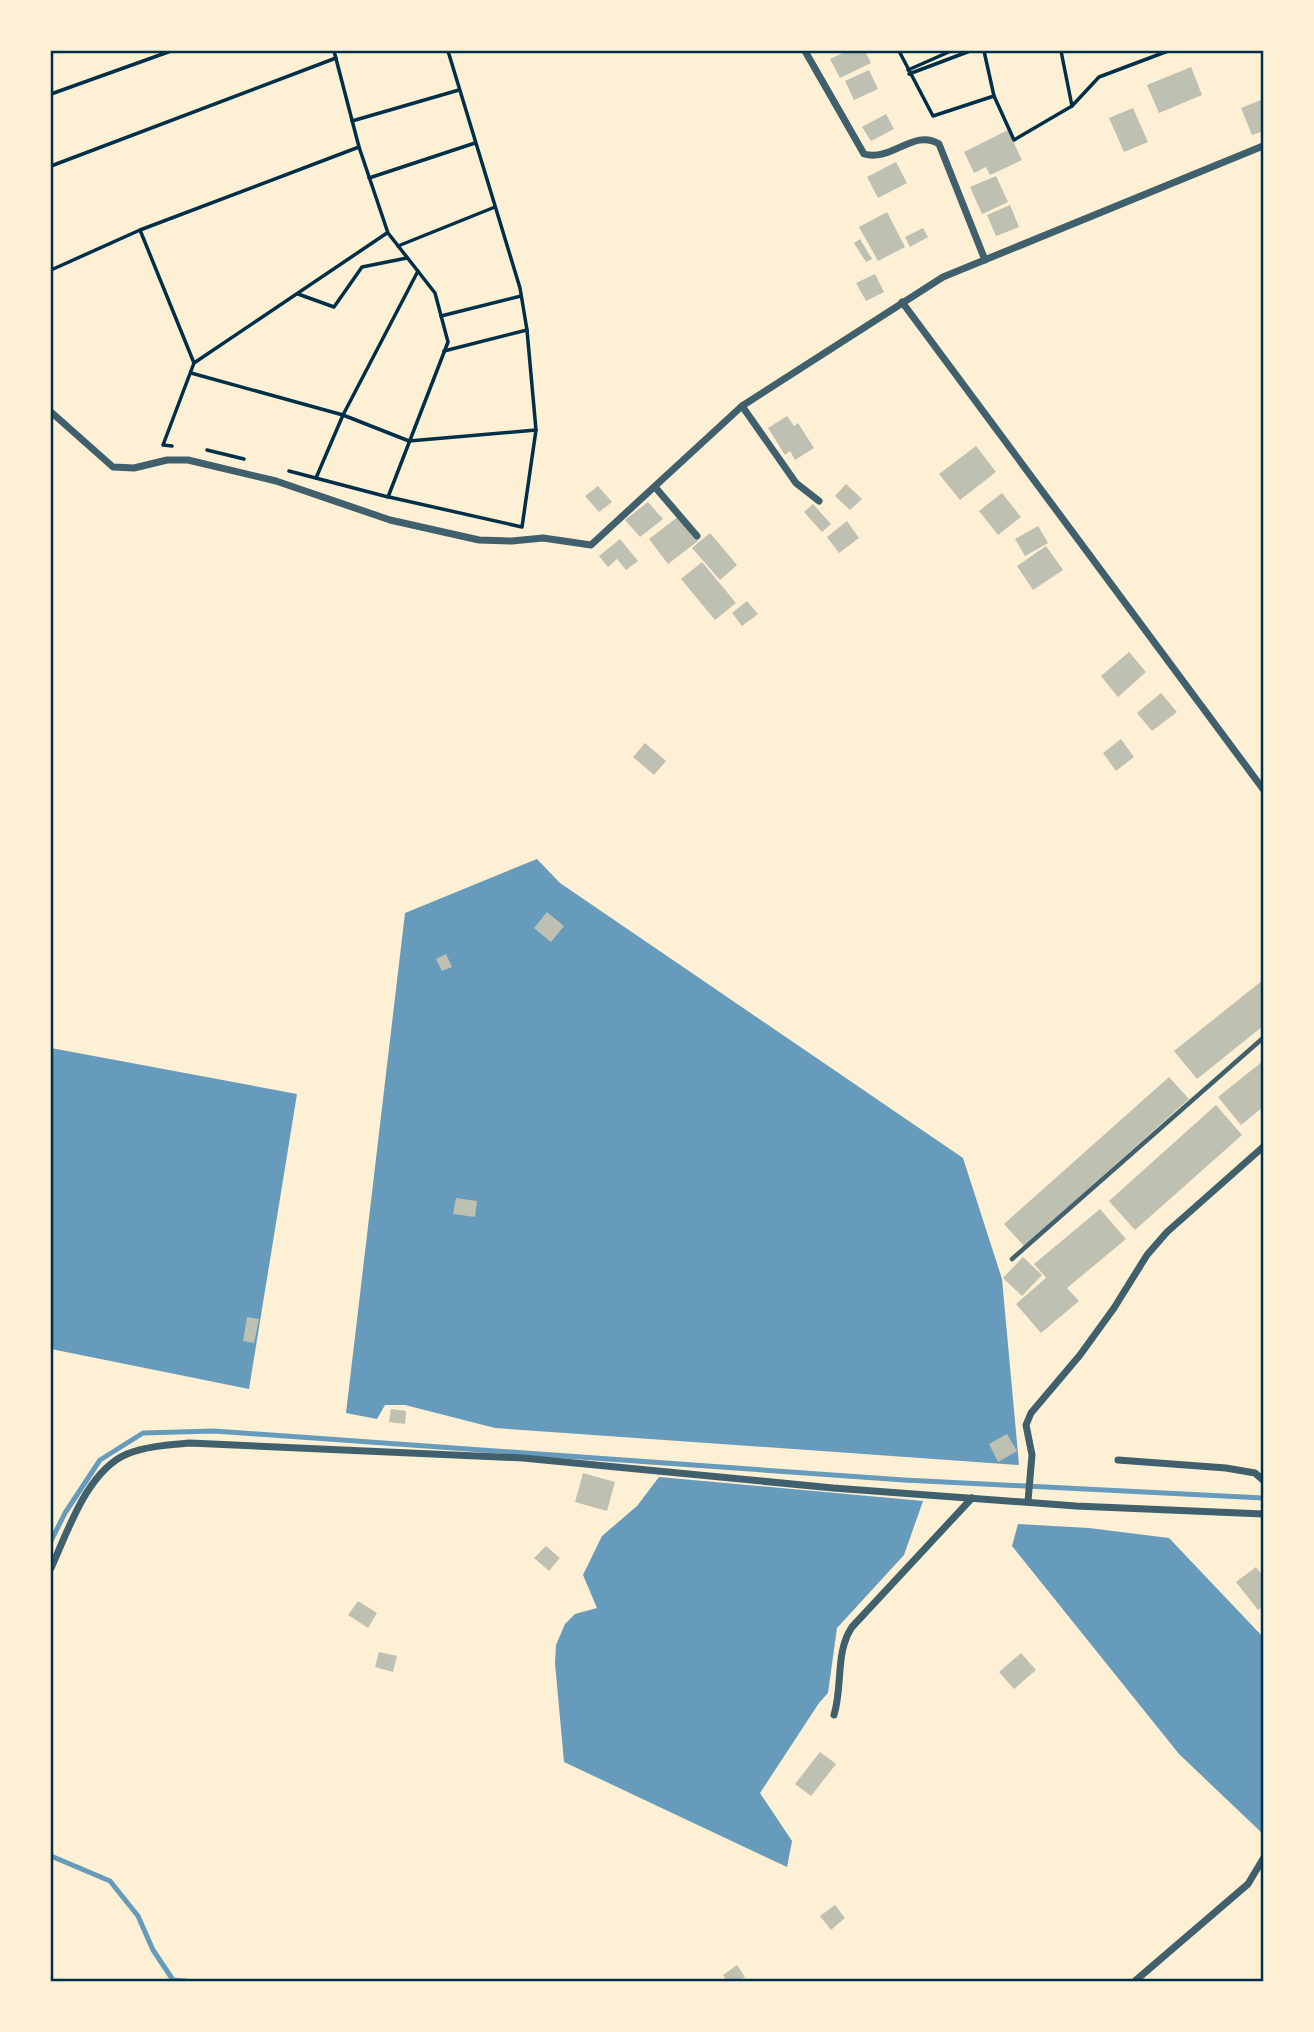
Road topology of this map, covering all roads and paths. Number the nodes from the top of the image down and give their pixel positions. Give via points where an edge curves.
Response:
1 (171, 51) edge
2 (334, 51) edge
3 (448, 51) edge
4 (805, 51) edge
5 (899, 51) edge
6 (951, 51) edge
7 (970, 51) edge
8 (984, 51) edge
9 (1060, 51) edge
10 (1168, 51) edge
11 (337, 58) junction
12 (908, 72) junction
13 (459, 90) junction
14 (51, 94) edge
15 (994, 96) junction
16 (1072, 106) junction
17 (352, 121) junction
18 (475, 143) junction
19 (1263, 146) edge
20 (359, 147) junction
21 (51, 166) edge
22 (369, 178) junction
23 (495, 207) junction
24 (140, 230) junction
25 (388, 233) junction
26 (398, 246) junction
27 (408, 258) junction
28 (985, 260) junction
29 (51, 270) edge
30 (418, 271) junction
31 (298, 294) junction
32 (522, 296) junction
33 (902, 302) junction
34 (441, 316) junction
35 (527, 330) junction
36 (444, 351) junction
37 (194, 363) junction
38 (191, 373) junction
39 (742, 406) junction
40 (51, 412) edge
41 (343, 415) junction
42 (536, 430) junction
43 (409, 441) junction
44 (176, 447) dead end
45 (202, 450) dead end
46 (253, 461) dead end
47 (278, 468) dead end
48 (316, 478) junction
49 (655, 487) junction
50 (388, 497) junction
51 (819, 501) dead end
52 (696, 536) dead end
53 (1263, 789) edge
54 (1263, 1038) edge
55 (1263, 1147) edge
56 (1012, 1259) dead end
57 (1118, 1460) dead end
58 (1263, 1480) edge
59 (1028, 1497) junction
60 (972, 1498) junction
61 (1263, 1514) edge
62 (51, 1568) edge
63 (834, 1715) dead end
64 (1263, 1859) edge
65 (1135, 1981) edge

1 - 14 path
2 - 11 path
3 - 13 path
4 - 28 street via 864,154 880,157 922,139 939,144
5 - 12 path
6 - 12 path
7 - 12 path
8 - 15 path
9 - 16 path
10 - 16 path via 1099,77
11 - 17 path
11 - 21 path
12 - 15 path via 933,116
13 - 17 path
13 - 18 path
15 - 16 path via 1014,140
17 - 20 path
18 - 22 path
18 - 23 path
19 - 28 street
20 - 22 path
20 - 24 path
22 - 25 path
23 - 26 path
23 - 32 path
24 - 29 path
24 - 37 path
25 - 26 path
25 - 31 path
26 - 27 path
27 - 30 path
27 - 31 path via 362,267 334,307
28 - 33 street via 943,277
30 - 34 path via 435,293
30 - 41 path
31 - 37 path
32 - 34 path
32 - 35 path
33 - 39 street
33 - 53 street
34 - 36 path via 448,342
35 - 36 path
35 - 42 path
36 - 43 path
37 - 38 path
38 - 41 path
38 - 44 path via 163,445
39 - 49 street
39 - 51 street via 796,483
40 - 49 street via 113,467 188,460 276,481 390,520 479,540 543,538 591,545
41 - 43 path
41 - 48 path
42 - 43 path
42 - 50 path via 522,527
43 - 50 path
45 - 46 path
47 - 48 path
48 - 50 path
49 - 52 street
54 - 56 lane
55 - 59 street via 1167,1232 1100,1327 1031,1413 1026,1425 1031,1445
57 - 58 street via 1226,1468 1255,1473
59 - 60 street
59 - 61 street via 1076,1506
60 - 62 street via 523,1458 160,1445 126,1455 101,1471
60 - 63 street via 845,1638
64 - 65 street via 1248,1884

